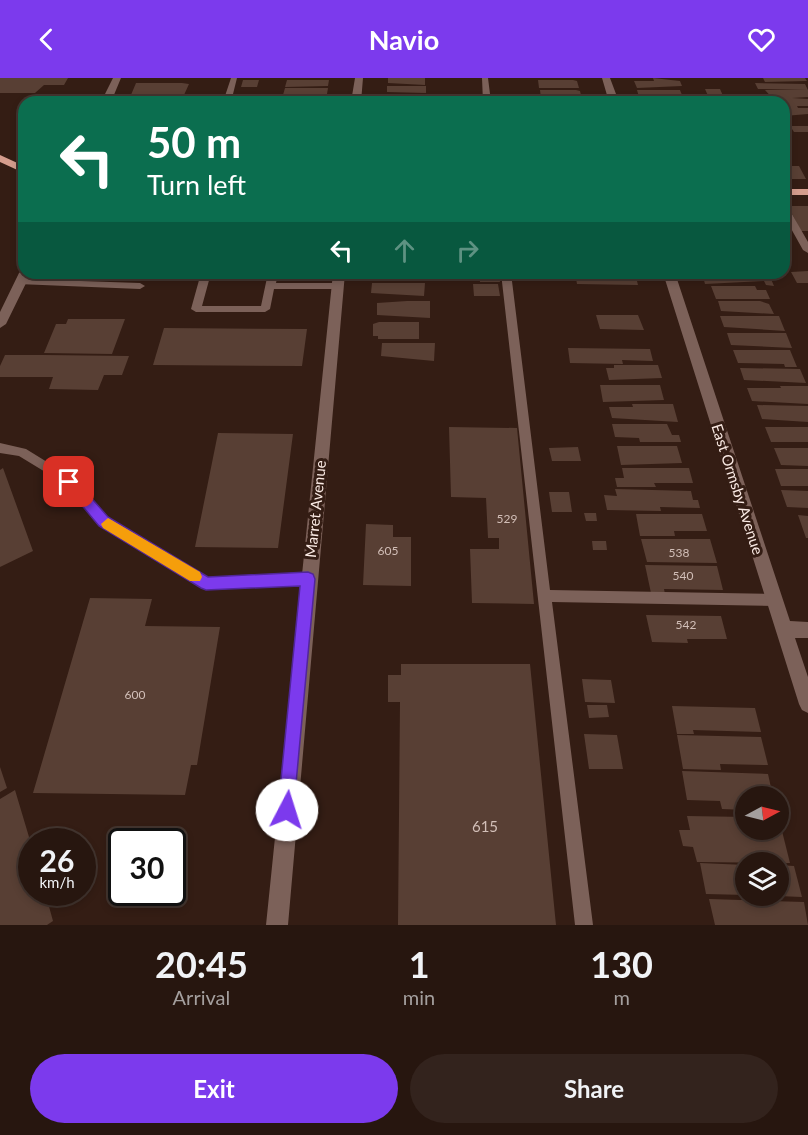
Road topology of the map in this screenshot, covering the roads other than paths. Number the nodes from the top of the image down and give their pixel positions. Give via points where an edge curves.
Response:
1 (117, 78) edge
2 (234, 78) edge
3 (358, 78) edge
4 (485, 78) edge
5 (606, 78) edge
6 (109, 96) edge
7 (229, 96) edge
8 (356, 96) edge
9 (487, 96) edge
10 (612, 96) edge
11 (0, 158) edge
12 (18, 167) edge
13 (790, 192) edge
14 (808, 192) edge
15 (790, 218) edge
16 (808, 250) edge
17 (22, 279) edge
18 (40, 279) edge
19 (204, 279) edge
20 (272, 279) edge
21 (339, 279) edge
22 (507, 279) edge
23 (671, 279) edge
24 (140, 285) dead end
25 (270, 286) junction
26 (3, 311) edge
27 (0, 324) edge
28 (0, 448) edge
29 (308, 579) junction
30 (545, 596) junction
31 (774, 600) junction
32 (784, 629) junction
33 (808, 630) edge
34 (808, 704) edge
35 (277, 925) edge
36 (584, 925) edge

1 - 6 street
2 - 7 lane
3 - 8 street
4 - 9 lane
5 - 10 street
11 - 12 main road
13 - 14 main road
15 - 16 lane
17 - 26 street
18 - 24 lane
19 - 25 lane via 196,309 265,309
20 - 25 lane
21 - 25 lane
21 - 29 street, Marret Avenue
22 - 30 lane
23 - 31 street, East Ormsby Avenue
26 - 27 street
28 - 29 lane via 22,452 69,482 104,521 206,584
29 - 35 street, Marret Avenue
30 - 31 lane
30 - 36 lane
31 - 32 street, East Ormsby Avenue
32 - 33 street
32 - 34 street, East Ormsby Avenue

